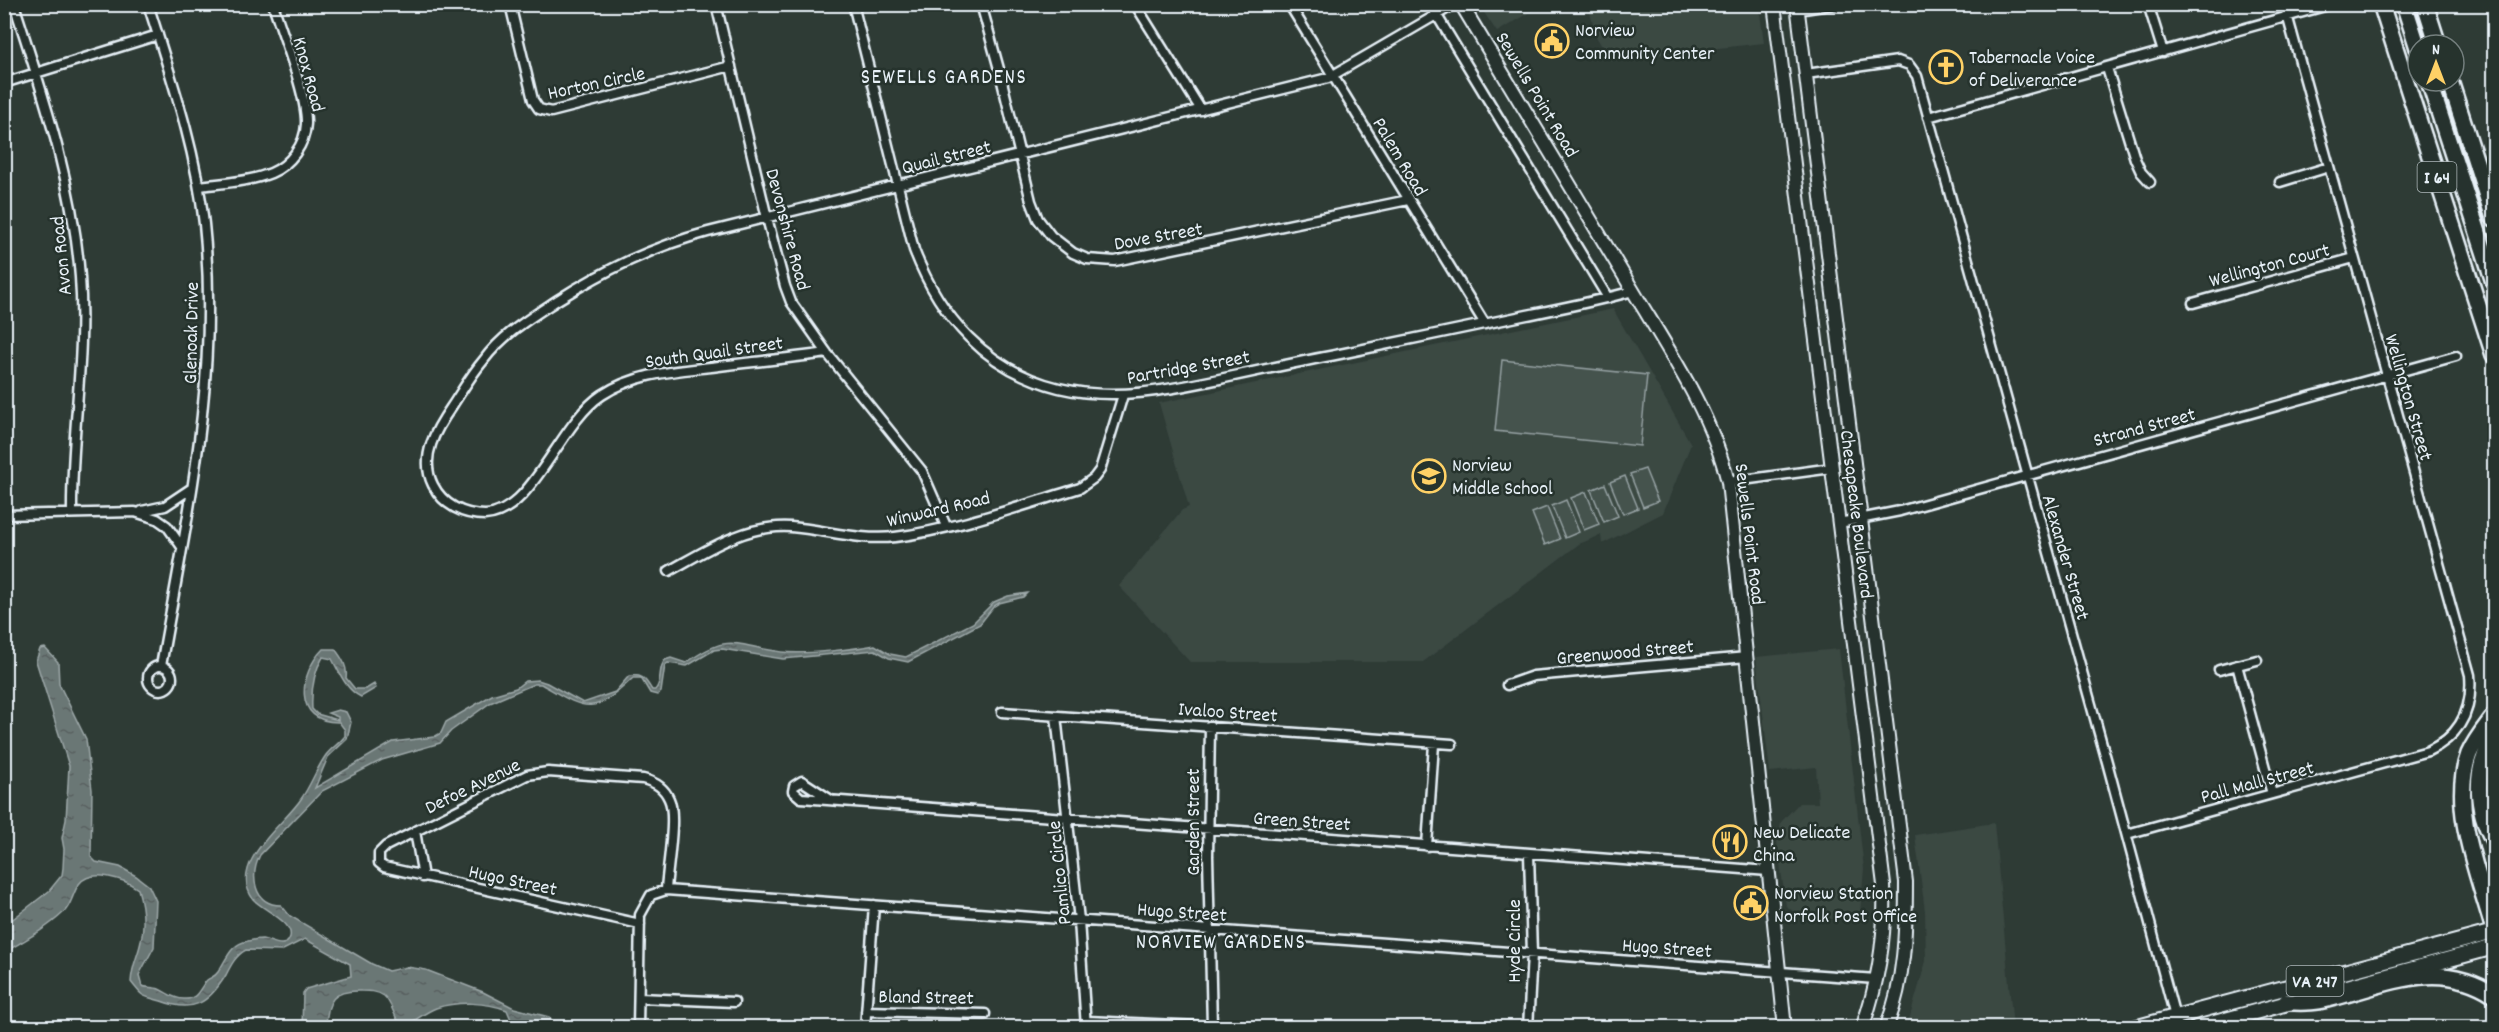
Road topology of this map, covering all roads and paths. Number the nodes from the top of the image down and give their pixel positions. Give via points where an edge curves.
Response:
1 (14, 4) edge
2 (148, 4) edge
3 (273, 4) edge
4 (510, 4) edge
5 (716, 4) edge
6 (854, 4) edge
7 (981, 4) edge
8 (1135, 4) edge
9 (1289, 4) edge
10 (1430, 4) edge
11 (1455, 4) edge
12 (1461, 4) edge
13 (1774, 4) edge
14 (1835, 4) edge
15 (2148, 4) edge
16 (2284, 4) edge
17 (2332, 4) edge
18 (2381, 4) edge
19 (2404, 4) edge
20 (2425, 4) edge
21 (1797, 8) edge
22 (1436, 15) junction
23 (2287, 18) junction
24 (2413, 33) edge
25 (2434, 33) edge
26 (158, 35) junction
27 (2163, 52) junction
28 (731, 66) junction
29 (2107, 68) junction
30 (36, 73) junction
31 (1806, 74) junction
32 (1333, 76) junction
33 (4, 83) edge
34 (2433, 93) edge
35 (2454, 93) edge
36 (1202, 110) junction
37 (1929, 117) junction
38 (1020, 155) junction
39 (2329, 167) junction
40 (2150, 182) dead end
41 (2280, 182) dead end
42 (199, 186) junction
43 (897, 186) junction
44 (1408, 200) junction
45 (767, 218) junction
46 (2494, 218) edge
47 (2354, 258) junction
48 (2494, 282) edge
49 (1633, 291) junction
50 (1608, 298) junction
51 (2193, 303) dead end
52 (1485, 324) junction
53 (827, 353) junction
54 (2494, 354) edge
55 (2456, 356) dead end
56 (2387, 376) junction
57 (469, 380) joint
58 (1124, 395) junction
59 (1832, 468) junction
60 (2027, 476) junction
61 (1728, 482) junction
62 (192, 488) junction
63 (135, 512) junction
64 (72, 513) junction
65 (4, 515) edge
66 (1861, 519) junction
67 (1839, 523) junction
68 (946, 526) junction
69 (182, 547) junction
70 (669, 571) dead end
71 (1747, 657) junction
72 (2257, 660) dead end
73 (2237, 665) junction
74 (161, 666) dead end
75 (2219, 670) dead end
76 (1508, 685) dead end
77 (1002, 712) dead end
78 (1056, 716) junction
79 (2494, 716) edge
80 (1209, 726) junction
81 (2494, 739) edge
82 (1434, 744) junction
83 (1452, 744) dead end
84 (2395, 760) joint
85 (2272, 794) junction
86 (831, 800) dead end
87 (1068, 819) junction
88 (1208, 829) junction
89 (415, 831) junction
90 (2127, 834) junction
91 (2494, 841) edge
92 (1427, 846) junction
93 (1529, 854) junction
94 (1769, 871) junction
95 (423, 877) junction
96 (1906, 882) junction
97 (1884, 885) junction
98 (666, 890) junction
99 (874, 905) junction
100 (1079, 920) junction
101 (640, 924) junction
102 (1209, 929) junction
103 (2494, 931) edge
104 (2494, 947) edge
105 (1532, 954) junction
106 (1780, 971) junction
107 (1876, 979) junction
108 (2494, 994) edge
109 (639, 998) junction
110 (734, 1002) dead end
111 (2286, 1002) junction
112 (866, 1011) junction
113 (985, 1014) dead end
114 (2177, 1022) edge
115 (1087, 1024) edge
116 (1212, 1026) edge
117 (638, 1028) edge
118 (865, 1028) edge
119 (1244, 1028) edge
120 (1528, 1028) edge
121 (1785, 1028) edge
122 (1862, 1028) edge
123 (1886, 1028) edge
124 (2134, 1028) edge
125 (2196, 1028) edge

1 - 30 street, Avon Road
2 - 26 street, Glenoak Drive
3 - 42 street, Knox Road via 304,106 303,138 291,159 272,173
4 - 28 street, Horton Circle via 532,100 543,111
5 - 28 street, Devonshire Road
6 - 43 street, Partridge Street
7 - 38 street, Dove Street
8 - 36 street
9 - 32 street, Palem Road
10 - 22 street
11 - 22 street, Quail Street
12 - 49 main road, Sewells Point Road
13 - 59 main road, Chesapeake Boulevard
14 - 21 street
15 - 27 street
16 - 23 street, Wellington Street
17 - 23 street
18 - 54 highway, I 64
19 - 24 highway
20 - 25 highway
21 - 31 main road, Chesapeake Boulevard
22 - 32 street, Quail Street
22 - 50 street
23 - 27 street
23 - 39 street, Wellington Street
26 - 30 street
26 - 42 street, Glenoak Drive
27 - 29 street
28 - 45 street, Devonshire Road
29 - 37 street
29 - 40 street via 2135,159
30 - 33 street
30 - 64 street, Avon Road via 68,186 80,278 81,344
31 - 37 street, Alexander Street via 1905,62 1915,71
31 - 66 main road, Chesapeake Boulevard
32 - 36 street, Quail Street
32 - 44 street, Palem Road
34 - 48 highway
35 - 46 highway, I 64
36 - 38 street, Quail Street
37 - 60 street, Alexander Street
38 - 43 street, Quail Street
38 - 44 street, Dove Street via 1031,201 1044,228 1072,253 1102,261 1177,250
39 - 41 street
39 - 47 street, Wellington Street
42 - 62 street, Glenoak Drive via 209,316 205,409
43 - 45 street, Quail Street
43 - 58 street, Partridge Street via 923,274 948,315 974,342 997,361 1036,380 1079,392
44 - 52 street, Palem Road
45 - 53 street, Devonshire Road via 791,302
45 - 57 street, Quail Street via 679,240 597,276 518,327 483,360
47 - 51 street, Wellington Court
47 - 56 street, Wellington Street
49 - 50 street, Partridge Street
49 - 61 main road, Sewells Point Road via 1702,410
50 - 52 street, Partridge Street
52 - 58 street, Partridge Street
53 - 57 street, South Quail Street via 650,375 620,385 604,393 569,427 519,500 492,514 473,514 453,507 437,492 428,471 428,453 434,436
53 - 68 street, Devonshire Road via 922,471
55 - 56 street, Strand Street
56 - 60 street, Strand Street
56 - 84 street, Wellington Street via 2471,688 2467,711 2446,741 2428,751
58 - 68 street, Winward Road via 1100,470 1085,485
59 - 61 street
59 - 67 main road, Chesapeake Boulevard
60 - 66 street, Strand Street
60 - 90 street, Alexander Street
61 - 71 main road, Sewells Point Road
62 - 63 street via 165,506
62 - 69 street, Glenoak Drive
63 - 64 street
63 - 69 street via 166,526
64 - 65 street
66 - 67 street, Strand Street
66 - 96 main road, Chesapeake Boulevard
67 - 97 main road, Chesapeake Boulevard
68 - 70 street, Winward Road via 875,537 792,527 760,530 723,542
69 - 74 street, Glenoak Drive
71 - 76 street, Greenwood Street via 1533,676
71 - 94 main road, Sewells Point Road
72 - 73 street
73 - 75 street
73 - 85 street
77 - 78 street, Ivaloo Street
78 - 80 street, Ivaloo Street
78 - 87 street, Pamlico Circle
79 - 103 highway via 2470,753 2462,797
80 - 82 street, Ivaloo Street
80 - 88 street, Garden Street
81 - 91 highway via 2482,764 2479,792 2482,814
82 - 83 street, Ivaloo Street
82 - 92 street
84 - 85 street, Pall Mall Street
85 - 90 street, Pall Mall Street
86 - 87 street, Green Street
87 - 88 street, Green Street
87 - 100 street, Pamlico Circle
88 - 92 street, Green Street
88 - 102 street, Garden Street
89 - 95 street
89 - 95 street, Defoe Avenue via 381,849 378,858 384,867
89 - 98 street, Defoe Avenue via 536,772 643,779 658,785 672,806
90 - 114 street, Alexander Street
92 - 93 street, Green Street
93 - 94 street, Green Street
93 - 105 street, Hyde Circle
94 - 106 main road, Sewells Point Road
95 - 101 street, Hugo Street
96 - 97 main road
96 - 123 main road, Chesapeake Boulevard via 1901,972
97 - 107 main road, Chesapeake Boulevard via 1884,925
98 - 99 street, Hugo Street
98 - 101 street via 654,892 645,902
99 - 100 street, Hugo Street
99 - 112 street
100 - 102 street, Hugo Street
100 - 115 street, Pamlico Circle
101 - 109 street
102 - 105 street, Hugo Street
102 - 116 street, Garden Street
103 - 114 main road, VA 247
104 - 111 main road, VA 247
105 - 106 street, Hugo Street
105 - 120 street, Hyde Circle
106 - 107 street, Hugo Street
106 - 121 main road, Sewells Point Road
107 - 122 main road, Chesapeake Boulevard
108 - 111 highway via 2463,979 2423,975 2317,1001
109 - 110 street
109 - 117 street
111 - 125 main road, VA 247
112 - 113 street, Bland Street
112 - 118 street
114 - 124 main road, VA 247
115 - 116 street
116 - 119 street

